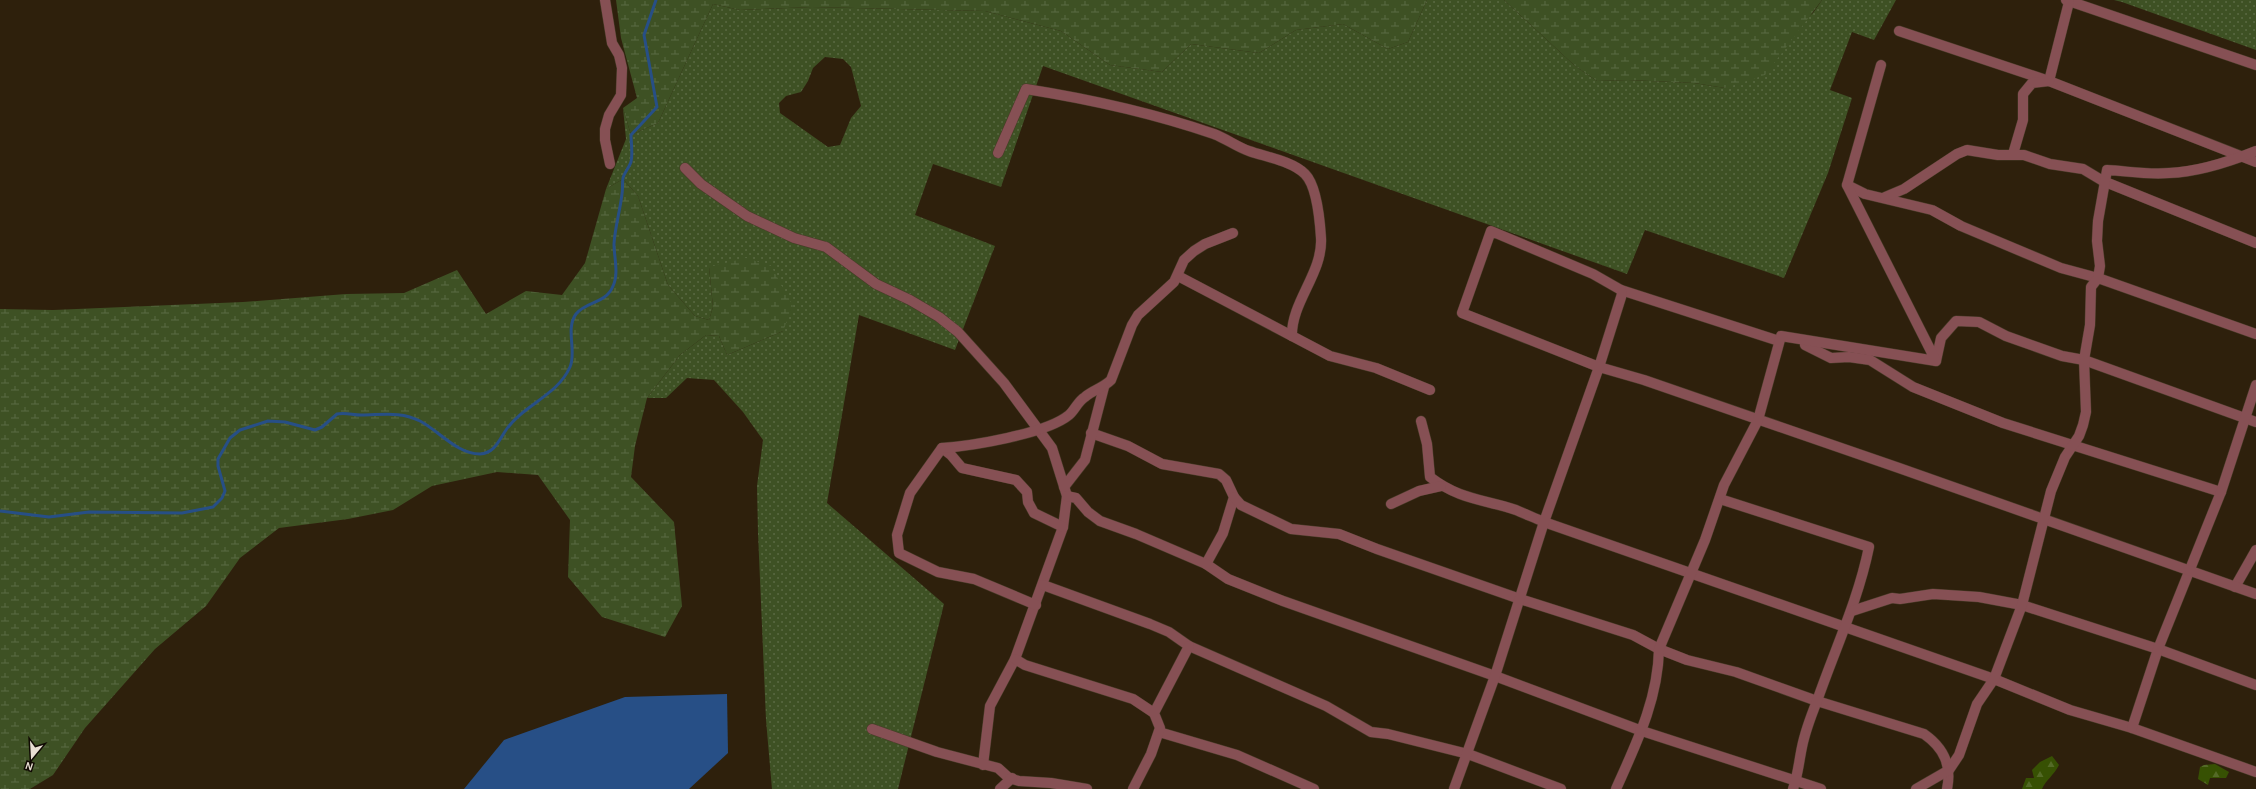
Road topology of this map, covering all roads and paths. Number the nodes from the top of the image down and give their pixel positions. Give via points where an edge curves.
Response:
1 (605, 0) edge
2 (2067, 1) edge
3 (1899, 31) dead end
4 (1881, 65) dead end
5 (2256, 65) edge
6 (2049, 81) junction
7 (2256, 151) edge
8 (998, 153) dead end
9 (2013, 154) junction
10 (2240, 157) junction
11 (2256, 162) edge
12 (610, 164) dead end
13 (685, 168) dead end
14 (2103, 181) junction
15 (1847, 185) junction
16 (1885, 197) junction
17 (1234, 233) dead end
18 (2256, 243) edge
19 (1178, 276) junction
20 (2098, 278) junction
21 (1621, 290) junction
22 (2256, 334) edge
23 (1292, 336) junction
24 (1780, 339) junction
25 (2084, 360) junction
26 (1936, 362) junction
27 (1599, 367) junction
28 (2256, 385) edge
29 (1104, 387) junction
30 (1430, 390) dead end
31 (2246, 418) junction
32 (1758, 420) junction
33 (1421, 421) dead end
34 (2256, 422) edge
35 (1040, 429) junction
36 (1091, 433) junction
37 (2072, 446) junction
38 (942, 448) junction
39 (1442, 486) junction
40 (1065, 492) junction
41 (2221, 492) junction
42 (1234, 497) junction
43 (1720, 499) junction
44 (1391, 504) dead end
45 (2044, 519) junction
46 (1544, 522) junction
47 (1063, 527) junction
48 (2256, 550) edge
49 (1206, 564) junction
50 (2190, 571) junction
51 (1691, 572) junction
52 (1043, 585) junction
53 (2236, 587) junction
54 (2256, 594) edge
55 (1520, 599) junction
56 (1036, 605) junction
57 (2022, 606) junction
58 (1852, 610) junction
59 (1845, 627) junction
60 (1189, 646) junction
61 (1659, 649) junction
62 (2158, 649) junction
63 (1015, 659) junction
64 (1495, 676) junction
65 (1994, 679) junction
66 (2256, 685) edge
67 (1817, 701) junction
68 (1154, 713) junction
69 (2132, 728) junction
70 (872, 729) dead end
71 (1642, 731) junction
72 (1159, 732) junction
73 (1468, 754) junction
74 (983, 765) junction
75 (1949, 770) junction
76 (2256, 772) edge
77 (1012, 778) junction
78 (1795, 784) edge
79 (1000, 789) edge
80 (1087, 789) edge
81 (1133, 789) edge
82 (1314, 789) edge
83 (1454, 789) edge
84 (1561, 789) edge
85 (1616, 789) edge
86 (1821, 789) edge
87 (1916, 789) edge
88 (1948, 789) edge

1 - 12 street via 612,43 619,55 622,68 621,95 609,115 605,129
2 - 5 street
2 - 6 street
3 - 6 street
4 - 15 street
6 - 9 street via 2032,83 2023,94 2023,120
6 - 10 street
7 - 10 street
8 - 23 street via 1026,89 1102,103 1194,128 1296,168 1306,175 1314,192 1322,240 1318,261 1293,322
9 - 14 street via 2050,164 2083,169
9 - 16 street via 1998,155 1967,150 1904,189
10 - 11 street
10 - 14 street via 2170,173 2141,174 2106,170
13 - 35 street via 701,184 747,216 794,238 826,247 876,284 939,317 970,344 1004,382
14 - 18 street
14 - 20 street via 2098,221
15 - 16 street via 1865,194
15 - 26 street
16 - 20 street via 1932,210 1961,226 2061,268
17 - 19 street via 1194,251 1184,260
19 - 23 street
19 - 29 street via 1138,315 1110,380
20 - 22 street
20 - 25 street via 2091,287 2090,325
21 - 24 street
21 - 27 street via 1620,302
21 - 27 street via 1593,274 1491,231 1462,313
23 - 30 street via 1330,356 1376,368
24 - 26 street
24 - 32 street
24 - 37 street via 1815,348 1831,358 1870,360 1912,387
25 - 26 street via 2062,356 2006,336 1979,322 1956,321 1941,338
25 - 31 street
25 - 37 street via 2086,412 2079,436
27 - 32 street
27 - 46 street
28 - 31 street
29 - 35 street via 1084,397 1068,416
29 - 36 street
31 - 34 street
31 - 41 street
32 - 43 street via 1724,484
32 - 45 street
33 - 39 street via 1427,444 1428,472 1430,477
35 - 38 street via 975,445
35 - 40 street via 1052,448
36 - 40 street via 1085,460
36 - 42 street via 1128,446 1162,464 1219,474 1226,480
37 - 41 street
37 - 45 street via 2051,491
38 - 47 street via 952,455 962,468 1016,480 1027,492 1028,502 1034,513
38 - 56 street via 910,493 896,535 897,549 903,555 938,572 974,579
39 - 44 street via 1419,491
39 - 46 street via 1472,500 1515,510
40 - 47 street
40 - 49 street via 1076,498 1100,521
41 - 50 street
42 - 49 street via 1222,533
42 - 55 street via 1241,505 1291,529 1339,534
43 - 51 street
43 - 58 street via 1869,547
45 - 50 street
45 - 57 street
46 - 51 street
46 - 55 street
47 - 52 street
48 - 53 street
49 - 64 street via 1228,579 1283,601
50 - 53 street
50 - 62 street
51 - 59 street
51 - 61 street
52 - 56 street
52 - 60 street via 1150,624 1169,632
53 - 54 street
55 - 61 street via 1632,636
55 - 64 street
56 - 63 street
57 - 58 street via 1979,597 1933,594 1882,600
57 - 62 street
57 - 65 street
58 - 59 street
59 - 65 street
59 - 67 street
60 - 68 street
60 - 73 street via 1326,706 1371,732
61 - 67 street via 1687,660 1736,672
61 - 71 street via 1659,666 1652,701
62 - 66 street
62 - 69 street
63 - 68 street via 1025,665 1133,699
63 - 74 street via 990,706
64 - 71 street
64 - 73 street
65 - 69 street via 2070,710
65 - 75 street via 1977,704 1959,755
67 - 75 street via 1924,734 1942,752
67 - 78 street via 1802,746
68 - 72 street via 1160,723
69 - 76 street
70 - 74 street
71 - 78 street
71 - 85 street
72 - 81 street
72 - 82 street via 1237,755
73 - 83 street
73 - 84 street
74 - 77 street via 998,768
75 - 87 street
75 - 88 street
77 - 79 street
77 - 80 street
78 - 86 street

